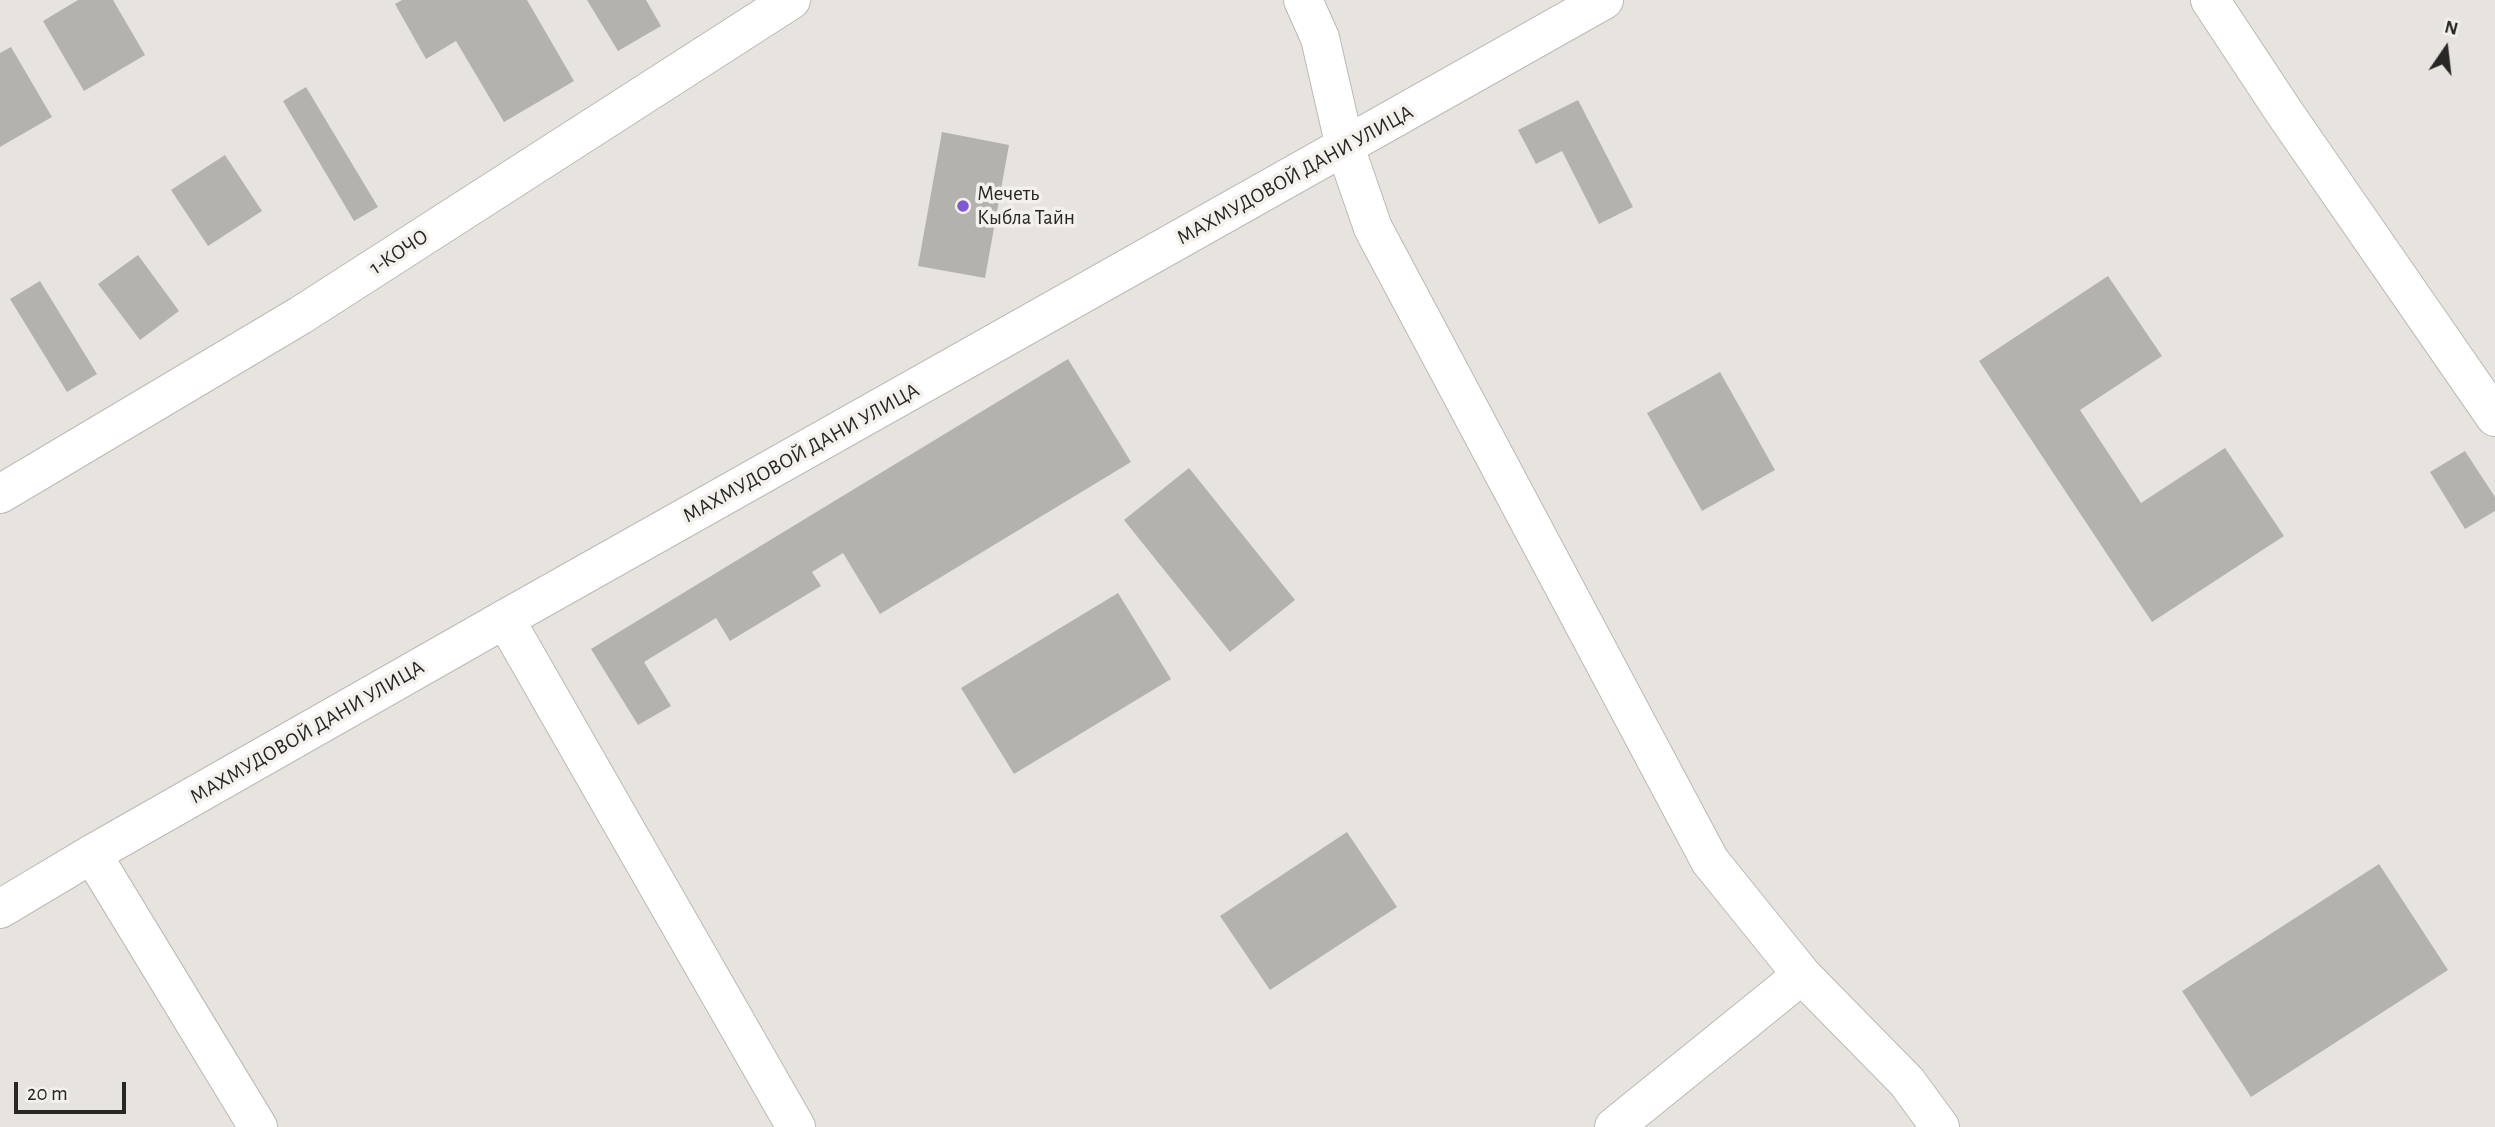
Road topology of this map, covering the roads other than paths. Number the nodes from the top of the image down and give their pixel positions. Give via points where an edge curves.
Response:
1 (792, 0) edge
2 (1303, 0) edge
3 (1604, 0) edge
4 (2210, 0) edge
5 (1345, 147) junction
6 (2495, 417) edge
7 (0, 494) edge
8 (505, 619) junction
9 (92, 854) junction
10 (0, 909) edge
11 (1802, 975) junction
12 (258, 1127) edge
13 (796, 1127) edge
14 (1614, 1127) edge
15 (1940, 1127) edge

1 - 7 street, 1-КОЧО via 301,315
2 - 5 street via 1320,38
3 - 5 street, МАХМУДОВОЙ ДАНИ УЛИЦА
4 - 6 street
5 - 8 street, МАХМУДОВОЙ ДАНИ УЛИЦА
5 - 11 street via 1373,228 1710,862
8 - 9 street, МАХМУДОВОЙ ДАНИ УЛИЦА
8 - 13 street
9 - 10 street, МАХМУДОВОЙ ДАНИ УЛИЦА
9 - 12 street
11 - 14 street
11 - 15 street via 1907,1082

